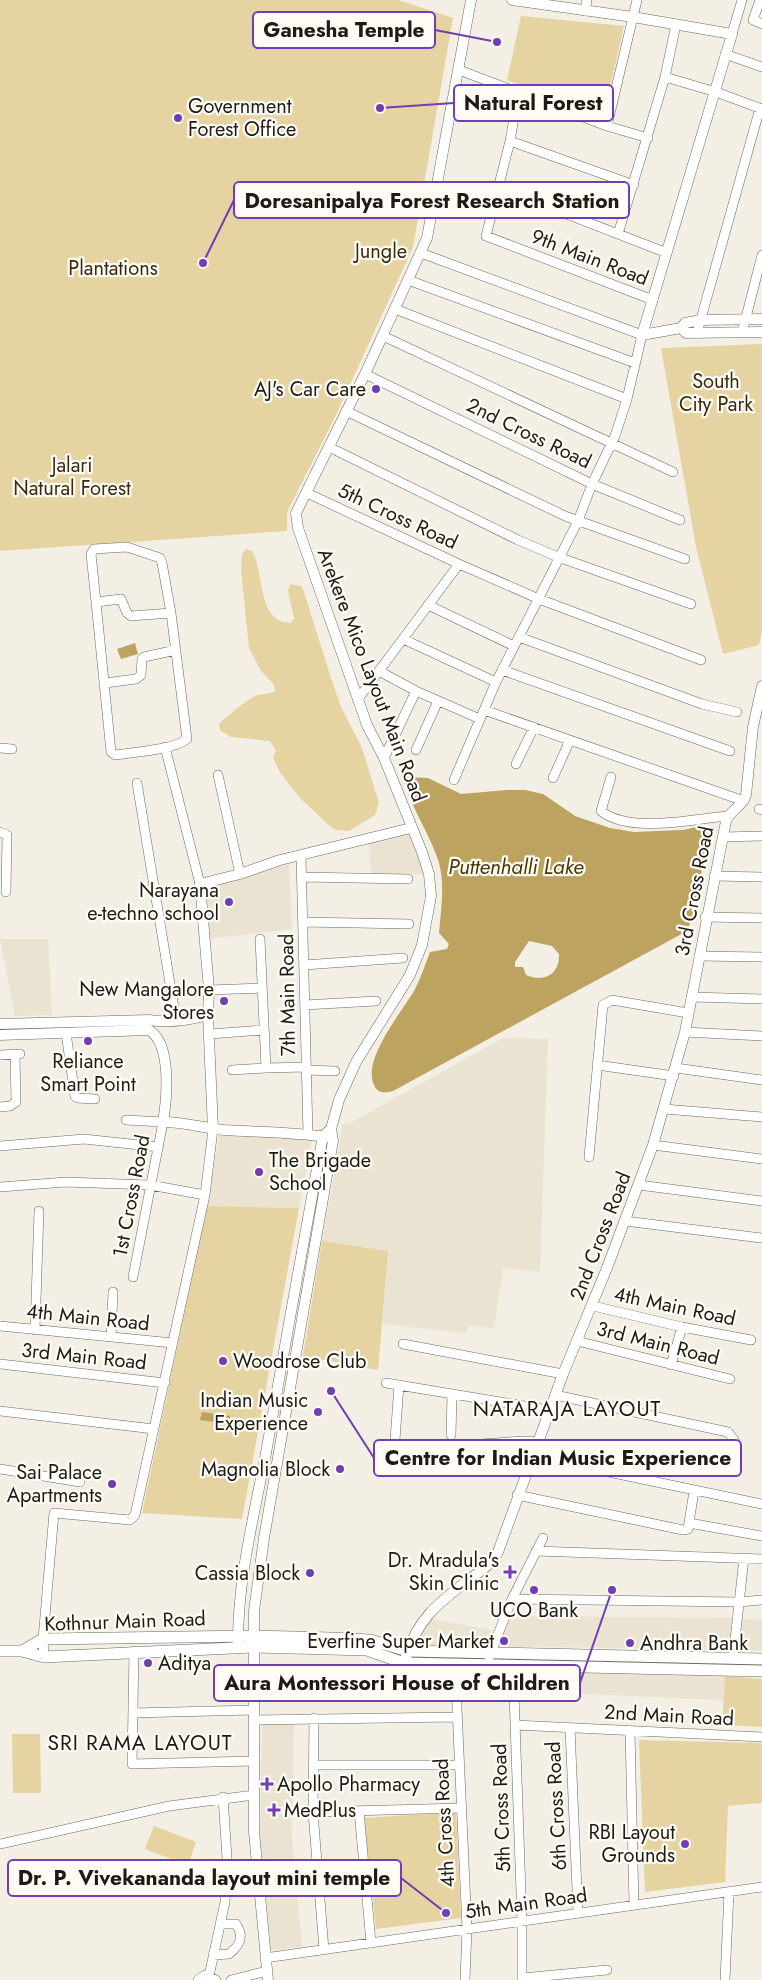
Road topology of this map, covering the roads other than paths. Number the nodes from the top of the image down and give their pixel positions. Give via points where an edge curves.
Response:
1 (472, 0) edge
2 (512, 0) edge
3 (588, 0) edge
4 (637, 0) edge
5 (742, 0) edge
6 (760, 0) edge
7 (535, 2) edge
8 (585, 11) junction
9 (633, 17) junction
10 (676, 24) junction
11 (762, 24) edge
12 (732, 34) junction
13 (725, 54) junction
14 (762, 67) edge
15 (459, 70) junction
16 (665, 77) junction
17 (716, 92) junction
18 (518, 94) junction
19 (761, 108) edge
20 (608, 126) junction
21 (648, 138) junction
22 (510, 140) junction
23 (634, 185) junction
24 (499, 188) junction
25 (618, 234) junction
26 (421, 253) junction
27 (667, 253) junction
28 (762, 257) edge
29 (408, 280) junction
30 (653, 300) junction
31 (395, 309) junction
32 (744, 319) junction
33 (762, 319) edge
34 (701, 320) junction
35 (681, 328) junction
36 (742, 332) junction
37 (762, 332) edge
38 (697, 333) junction
39 (642, 335) junction
40 (382, 336) junction
41 (635, 363) junction
42 (365, 374) junction
43 (627, 399) junction
44 (346, 410) junction
45 (611, 444) junction
46 (328, 447) junction
47 (673, 472) dead end
48 (592, 484) junction
49 (307, 493) junction
50 (680, 520) dead end
51 (578, 521) junction
52 (558, 557) junction
53 (685, 559) dead end
54 (459, 564) junction
55 (539, 599) junction
56 (96, 602) junction
57 (691, 604) dead end
58 (428, 605) junction
59 (171, 613) junction
60 (519, 637) junction
61 (404, 638) junction
62 (514, 646) junction
63 (176, 650) junction
64 (701, 660) dead end
65 (502, 670) junction
66 (380, 671) junction
67 (496, 682) junction
68 (105, 683) junction
69 (762, 686) edge
70 (416, 691) junction
71 (358, 699) junction
72 (438, 701) junction
73 (737, 712) dead end
74 (759, 714) edge
75 (482, 715) junction
76 (534, 728) junction
77 (570, 740) junction
78 (164, 747) junction
79 (0, 748) edge
80 (12, 749) dead end
81 (416, 750) dead end
82 (730, 751) dead end
83 (384, 758) junction
84 (516, 764) dead end
85 (218, 775) dead end
86 (611, 777) dead end
87 (554, 778) dead end
88 (454, 780) dead end
89 (138, 783) dead end
90 (744, 802) junction
91 (727, 816) junction
92 (411, 828) junction
93 (0, 832) edge
94 (762, 836) edge
95 (723, 837) junction
96 (301, 856) junction
97 (240, 874) junction
98 (714, 876) junction
99 (762, 877) edge
100 (302, 878) junction
101 (408, 879) dead end
102 (200, 884) junction
103 (6, 892) dead end
104 (705, 917) junction
105 (762, 918) edge
106 (303, 922) junction
107 (409, 924) dead end
108 (260, 939) dead end
109 (699, 956) junction
110 (762, 957) edge
111 (403, 958) dead end
112 (304, 965) junction
113 (262, 988) junction
114 (210, 990) junction
115 (691, 997) junction
116 (762, 998) edge
117 (376, 1001) dead end
118 (305, 1004) junction
119 (688, 1013) junction
120 (208, 1015) junction
121 (176, 1020) junction
122 (0, 1024) edge
123 (152, 1024) junction
124 (264, 1030) junction
125 (685, 1032) junction
126 (66, 1033) junction
127 (210, 1034) junction
128 (0, 1035) edge
129 (762, 1036) edge
130 (15, 1054) junction
131 (0, 1055) edge
132 (597, 1065) junction
133 (266, 1068) junction
134 (306, 1069) junction
135 (232, 1070) dead end
136 (335, 1071) dead end
137 (675, 1072) junction
138 (22, 1077) dead end
139 (762, 1080) edge
140 (95, 1099) dead end
141 (0, 1107) edge
142 (664, 1109) junction
143 (762, 1117) edge
144 (126, 1120) dead end
145 (163, 1122) junction
146 (213, 1128) junction
147 (308, 1134) junction
148 (329, 1134) junction
149 (653, 1144) junction
150 (0, 1146) edge
151 (158, 1147) junction
152 (589, 1157) dead end
153 (761, 1159) edge
154 (150, 1185) junction
155 (639, 1185) junction
156 (0, 1187) edge
157 (205, 1195) junction
158 (762, 1201) edge
159 (39, 1211) dead end
160 (625, 1221) junction
161 (760, 1238) dead end
162 (133, 1276) dead end
163 (113, 1292) dead end
164 (592, 1306) junction
165 (0, 1326) edge
166 (682, 1327) junction
167 (35, 1330) junction
168 (111, 1337) junction
169 (751, 1340) dead end
170 (578, 1341) junction
171 (173, 1343) junction
172 (403, 1344) dead end
173 (0, 1364) edge
174 (671, 1365) junction
175 (563, 1374) junction
176 (730, 1379) dead end
177 (165, 1383) junction
178 (386, 1383) dead end
179 (399, 1385) junction
180 (452, 1394) junction
181 (555, 1395) junction
182 (549, 1410) junction
183 (0, 1411) edge
184 (154, 1429) junction
185 (451, 1435) dead end
186 (538, 1442) junction
187 (532, 1456) junction
188 (731, 1468) dead end
189 (0, 1469) edge
190 (80, 1482) dead end
191 (694, 1491) junction
192 (518, 1495) junction
193 (762, 1504) edge
194 (688, 1527) junction
195 (762, 1536) edge
196 (543, 1538) dead end
197 (536, 1551) junction
198 (744, 1558) junction
199 (762, 1559) edge
200 (512, 1599) junction
201 (762, 1600) edge
202 (739, 1602) junction
203 (43, 1640) junction
204 (254, 1641) junction
205 (238, 1642) junction
206 (0, 1651) edge
207 (22, 1651) junction
208 (134, 1651) junction
209 (44, 1657) junction
210 (406, 1657) junction
211 (733, 1658) junction
212 (489, 1659) junction
213 (762, 1659) edge
214 (455, 1664) junction
215 (513, 1665) junction
216 (762, 1670) edge
217 (133, 1713) junction
218 (254, 1715) junction
219 (456, 1717) junction
220 (314, 1718) junction
221 (515, 1725) junction
222 (570, 1728) junction
223 (630, 1731) junction
224 (762, 1737) edge
225 (254, 1761) junction
226 (458, 1764) junction
227 (314, 1765) junction
228 (254, 1795) junction
229 (223, 1797) junction
230 (461, 1808) junction
231 (359, 1811) junction
232 (313, 1812) junction
233 (0, 1844) edge
234 (762, 1887) edge
235 (729, 1892) junction
236 (634, 1905) junction
237 (578, 1913) junction
238 (522, 1921) junction
239 (220, 1924) junction
240 (467, 1929) junction
241 (371, 1943) junction
242 (324, 1950) junction
243 (213, 1955) junction
244 (265, 1958) junction
245 (607, 1970) dead end
246 (267, 1975) edge
247 (213, 1978) edge
248 (522, 1979) edge
249 (198, 1980) edge
250 (231, 1980) edge
251 (465, 1980) edge
252 (725, 1980) edge

1 - 15 street, Arekere Mico Layout Main Road
2 - 7 street
3 - 8 street
4 - 9 street
5 - 12 street
6 - 11 street via 753,20
7 - 8 street
8 - 9 street
9 - 10 street
9 - 20 street
10 - 12 street
10 - 16 street
12 - 13 street
13 - 14 street
13 - 17 street
15 - 18 street
15 - 26 street, Arekere Mico Layout Main Road via 431,221
16 - 17 street
16 - 21 street
17 - 19 street
17 - 27 street
18 - 20 street
18 - 22 street
19 - 34 street
20 - 21 street
21 - 23 street
22 - 23 street
22 - 24 street
23 - 25 street
24 - 25 street
24 - 30 street, 9th Main Road via 486,236
25 - 27 street
26 - 29 street, Arekere Mico Layout Main Road
26 - 39 street
27 - 30 street
28 - 32 street
29 - 31 street, Arekere Mico Layout Main Road
29 - 41 street
30 - 39 street
31 - 40 street, Arekere Mico Layout Main Road
31 - 43 street
32 - 33 street
32 - 34 street
32 - 36 street
34 - 35 street via 685,323
34 - 38 street
35 - 38 street via 686,333
35 - 39 street
36 - 37 street
36 - 38 street
39 - 41 street
40 - 42 street, Arekere Mico Layout Main Road
40 - 45 street
41 - 43 street
42 - 44 street, Arekere Mico Layout Main Road
42 - 48 street, 2nd Cross Road
43 - 45 street
44 - 46 street, Arekere Mico Layout Main Road
44 - 51 street
45 - 47 street
45 - 48 street
46 - 49 street, Arekere Mico Layout Main Road
46 - 52 street
48 - 50 street, 2nd Cross Road
48 - 51 street
49 - 54 street, 5th Cross Road
49 - 71 street, Arekere Mico Layout Main Road via 296,513 298,528
51 - 52 street
51 - 53 street
52 - 55 street
52 - 57 street
54 - 55 street
54 - 58 street, 5th Cross Road
55 - 60 street
55 - 64 street
56 - 59 street via 121,599 131,616
56 - 59 street via 92,551 124,546 160,558
56 - 68 street
58 - 61 street, 5th Cross Road
58 - 62 street
59 - 63 street
60 - 62 street
60 - 73 street via 702,704
61 - 66 street, 5th Cross Road
61 - 67 street
62 - 65 street
63 - 68 street via 144,657 141,675 136,679
63 - 78 street via 187,739
65 - 67 street
65 - 82 street
66 - 70 street
66 - 71 street, 5th Cross Road
67 - 75 street
68 - 78 street via 112,754
69 - 74 street
70 - 72 street
70 - 83 street
71 - 83 street, Arekere Mico Layout Main Road
72 - 75 street
72 - 81 street
74 - 90 street
75 - 76 street
75 - 88 street
76 - 77 street
76 - 84 street
77 - 87 street
77 - 90 street
78 - 102 street
79 - 80 street
83 - 92 street, Arekere Mico Layout Main Road
85 - 97 street
86 - 91 street via 601,811 621,821 647,824
89 - 121 street
90 - 91 street, 3rd Cross Road
91 - 95 street, 3rd Cross Road
92 - 96 street
92 - 148 street, Arekere Mico Layout Main Road via 429,874 431,896 422,945 410,975 356,1062 339,1100
93 - 103 street via 7,835
94 - 95 street
95 - 98 street, 3rd Cross Road
96 - 97 street
96 - 100 street, 7th Main Road
97 - 102 street
98 - 99 street
98 - 104 street, 3rd Cross Road
100 - 101 street
100 - 106 street, 7th Main Road
102 - 114 street
104 - 105 street
104 - 109 street, 3rd Cross Road
106 - 107 street
106 - 112 street, 7th Main Road
108 - 113 street
109 - 110 street
109 - 115 street, 3rd Cross Road
111 - 112 street
112 - 118 street, 7th Main Road
113 - 114 street
113 - 124 street
114 - 120 street
115 - 116 street
115 - 119 street, 3rd Cross Road
117 - 118 street
118 - 134 street, 7th Main Road
119 - 125 street, 3rd Cross Road
119 - 132 street via 612,1000 607,1002 603,1005
120 - 121 street
120 - 127 street
121 - 123 street
122 - 123 street
123 - 126 street
123 - 145 street via 165,1050
124 - 127 street
124 - 133 street
125 - 129 street
125 - 137 street, 3rd Cross Road
126 - 128 street
126 - 140 street via 74,1096
127 - 146 street
130 - 131 street
130 - 138 street via 20,1054
130 - 141 street via 16,1102
132 - 137 street
132 - 152 street
133 - 134 street
133 - 135 street
134 - 136 street
134 - 147 street, 7th Main Road
137 - 139 street
137 - 142 street, 3rd Cross Road
142 - 143 street
142 - 149 street, 2nd Cross Road
144 - 145 street
145 - 146 street
145 - 151 street, 1st Cross Road
146 - 147 street
146 - 157 street
147 - 148 street
148 - 204 street via 264,1538 254,1611
148 - 205 street via 251,1535 239,1609
149 - 153 street
149 - 155 street, 2nd Cross Road
150 - 151 street via 84,1139
151 - 154 street, 1st Cross Road
154 - 156 street via 66,1182
154 - 157 street
154 - 162 street, 1st Cross Road
155 - 158 street
155 - 160 street, 2nd Cross Road
157 - 171 street
159 - 167 street
160 - 161 street
160 - 164 street, 2nd Cross Road
163 - 168 street
164 - 166 street, 4th Main Road
164 - 170 street, 2nd Cross Road
165 - 167 street, 4th Main Road
166 - 169 street, 4th Main Road
166 - 174 street
167 - 168 street, 4th Main Road
168 - 171 street, 4th Main Road
170 - 174 street, 3rd Main Road
170 - 175 street, 2nd Cross Road
171 - 177 street
172 - 175 street
173 - 177 street, 3rd Main Road
174 - 176 street, 3rd Main Road
175 - 181 street, 2nd Cross Road
177 - 184 street
178 - 179 street
179 - 180 street
179 - 186 street via 395,1445
180 - 182 street
180 - 185 street
181 - 182 street, 2nd Cross Road
181 - 188 street via 728,1432 735,1441
182 - 186 street, 2nd Cross Road
183 - 184 street
184 - 203 street via 134,1519 54,1513
186 - 187 street, 2nd Cross Road
187 - 191 street
187 - 192 street, 2nd Cross Road
189 - 190 street
191 - 193 street
191 - 194 street
192 - 194 street
192 - 210 street, 2nd Cross Road via 494,1559 436,1605 423,1620
194 - 195 street
196 - 197 street
197 - 198 street
197 - 200 street
198 - 199 street
198 - 202 street
200 - 202 street
200 - 212 street
201 - 202 street
202 - 211 street
203 - 205 main road, Kothnur Main Road
203 - 207 main road, Kothnur Main Road
203 - 209 street
204 - 205 main road, Kothnur Main Road
204 - 210 main road, Kothnur Main Road via 370,1641
204 - 218 street
205 - 208 main road, Kothnur Main Road
206 - 207 main road
207 - 209 main road, Kothnur Main Road
208 - 209 main road, Kothnur Main Road
208 - 217 street
210 - 212 main road, Kothnur Main Road
210 - 214 main road, Kothnur Main Road
211 - 212 main road, Kothnur Main Road
211 - 213 main road, Kothnur Main Road
212 - 214 main road, Kothnur Main Road
212 - 215 main road, Kothnur Main Road
214 - 219 street, 4th Cross Road
215 - 216 main road, Kothnur Main Road
215 - 221 street, 5th Cross Road
217 - 218 street
217 - 225 street via 132,1764
218 - 220 street
218 - 225 street
219 - 220 street
219 - 226 street, 4th Cross Road
220 - 227 street
221 - 222 street, 2nd Main Road
221 - 238 street, 5th Cross Road
222 - 223 street, 2nd Main Road
222 - 237 street, 6th Cross Road
223 - 224 street, 2nd Main Road
223 - 236 street
225 - 228 street
226 - 227 street
226 - 230 street, 4th Cross Road
227 - 232 street
228 - 229 street
228 - 244 street via 256,1870
229 - 233 street
229 - 239 street via 227,1858 225,1902
230 - 231 street
230 - 240 street, 4th Cross Road
231 - 232 street
231 - 241 street
232 - 242 street
234 - 235 street, 5th Main Road
235 - 236 street, 5th Main Road
235 - 252 street
236 - 237 street, 5th Main Road
237 - 238 street, 5th Main Road
238 - 240 street, 5th Main Road
238 - 248 street, 5th Cross Road
239 - 243 street
239 - 243 street via 236,1924 241,1931 240,1942 229,1954
240 - 241 street, 5th Main Road
240 - 251 street, 4th Cross Road
241 - 242 street, 5th Main Road
242 - 244 street, 5th Main Road
243 - 247 street
244 - 246 street
245 - 248 street
246 - 250 street
247 - 249 street

